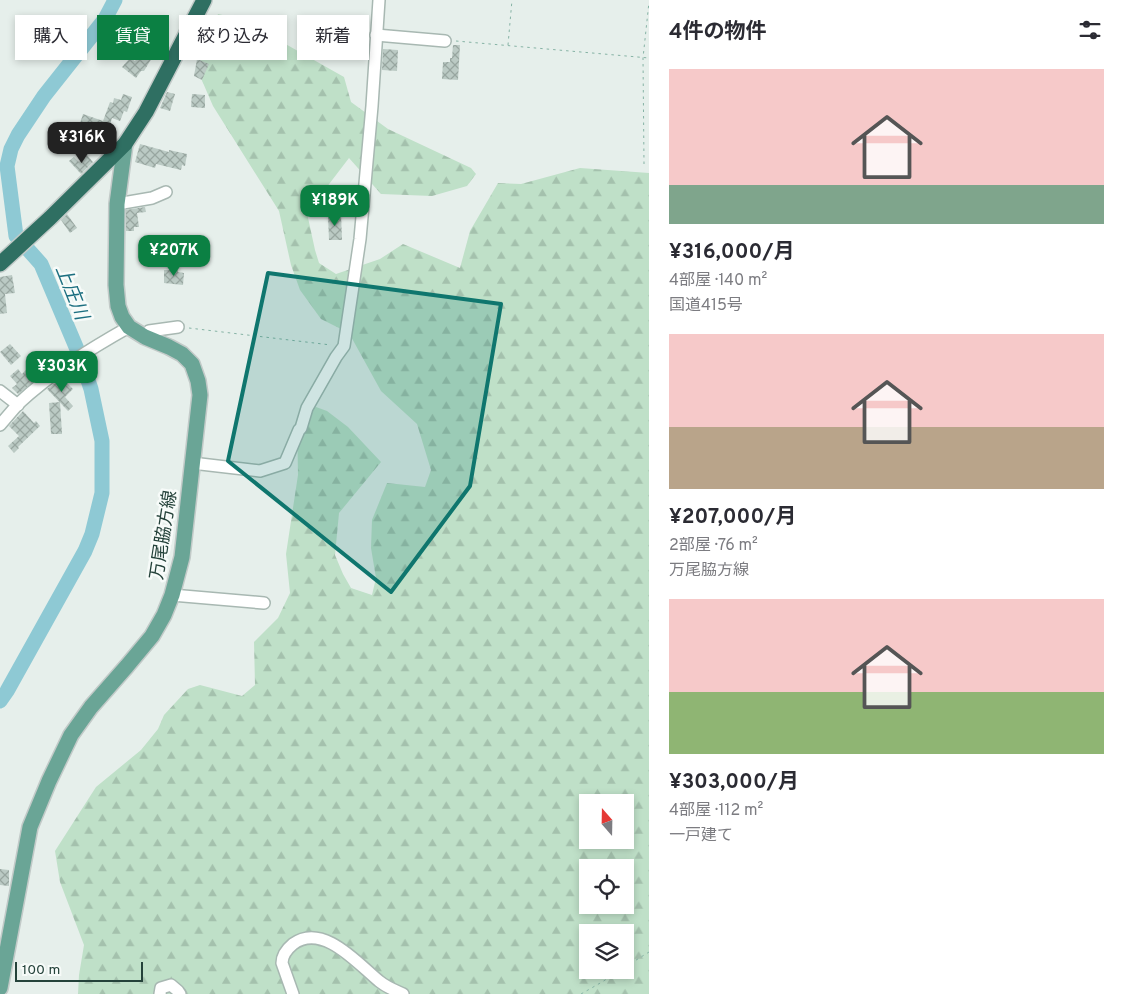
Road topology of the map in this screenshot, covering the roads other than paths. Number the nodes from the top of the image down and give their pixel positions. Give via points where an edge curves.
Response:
1 (204, 0) edge
2 (379, 0) edge
3 (376, 36) junction
4 (445, 40) road end
5 (125, 144) junction
6 (166, 192) dead end
7 (117, 204) junction
8 (0, 264) edge
9 (129, 326) junction
10 (178, 327) road end
11 (145, 337) junction
12 (0, 391) edge
13 (18, 404) junction
14 (0, 425) edge
15 (192, 463) junction
16 (172, 595) junction
17 (264, 603) dead end
18 (0, 988) edge
19 (160, 994) edge
20 (180, 994) edge
21 (293, 994) edge
22 (403, 994) edge

1 - 5 highway via 146,112
2 - 3 street
3 - 4 street
3 - 15 street via 360,239 344,346 308,408 285,463 260,471
5 - 7 main road, 万尾脇方線
5 - 8 highway
6 - 7 street
7 - 9 main road, 万尾脇方線 via 118,306
9 - 11 main road, 万尾脇方線
9 - 13 street via 62,368
10 - 11 street via 149,331
11 - 15 main road, 万尾脇方線 via 182,354 196,372 200,394
12 - 13 street
13 - 14 street
15 - 16 main road, 万尾脇方線 via 182,557
16 - 17 street
16 - 18 main road, 万尾脇方線 via 152,636 71,735 49,781 30,827
19 - 20 street via 161,988 171,985
21 - 22 street via 282,958 288,948 311,938 327,941 342,949 378,981

